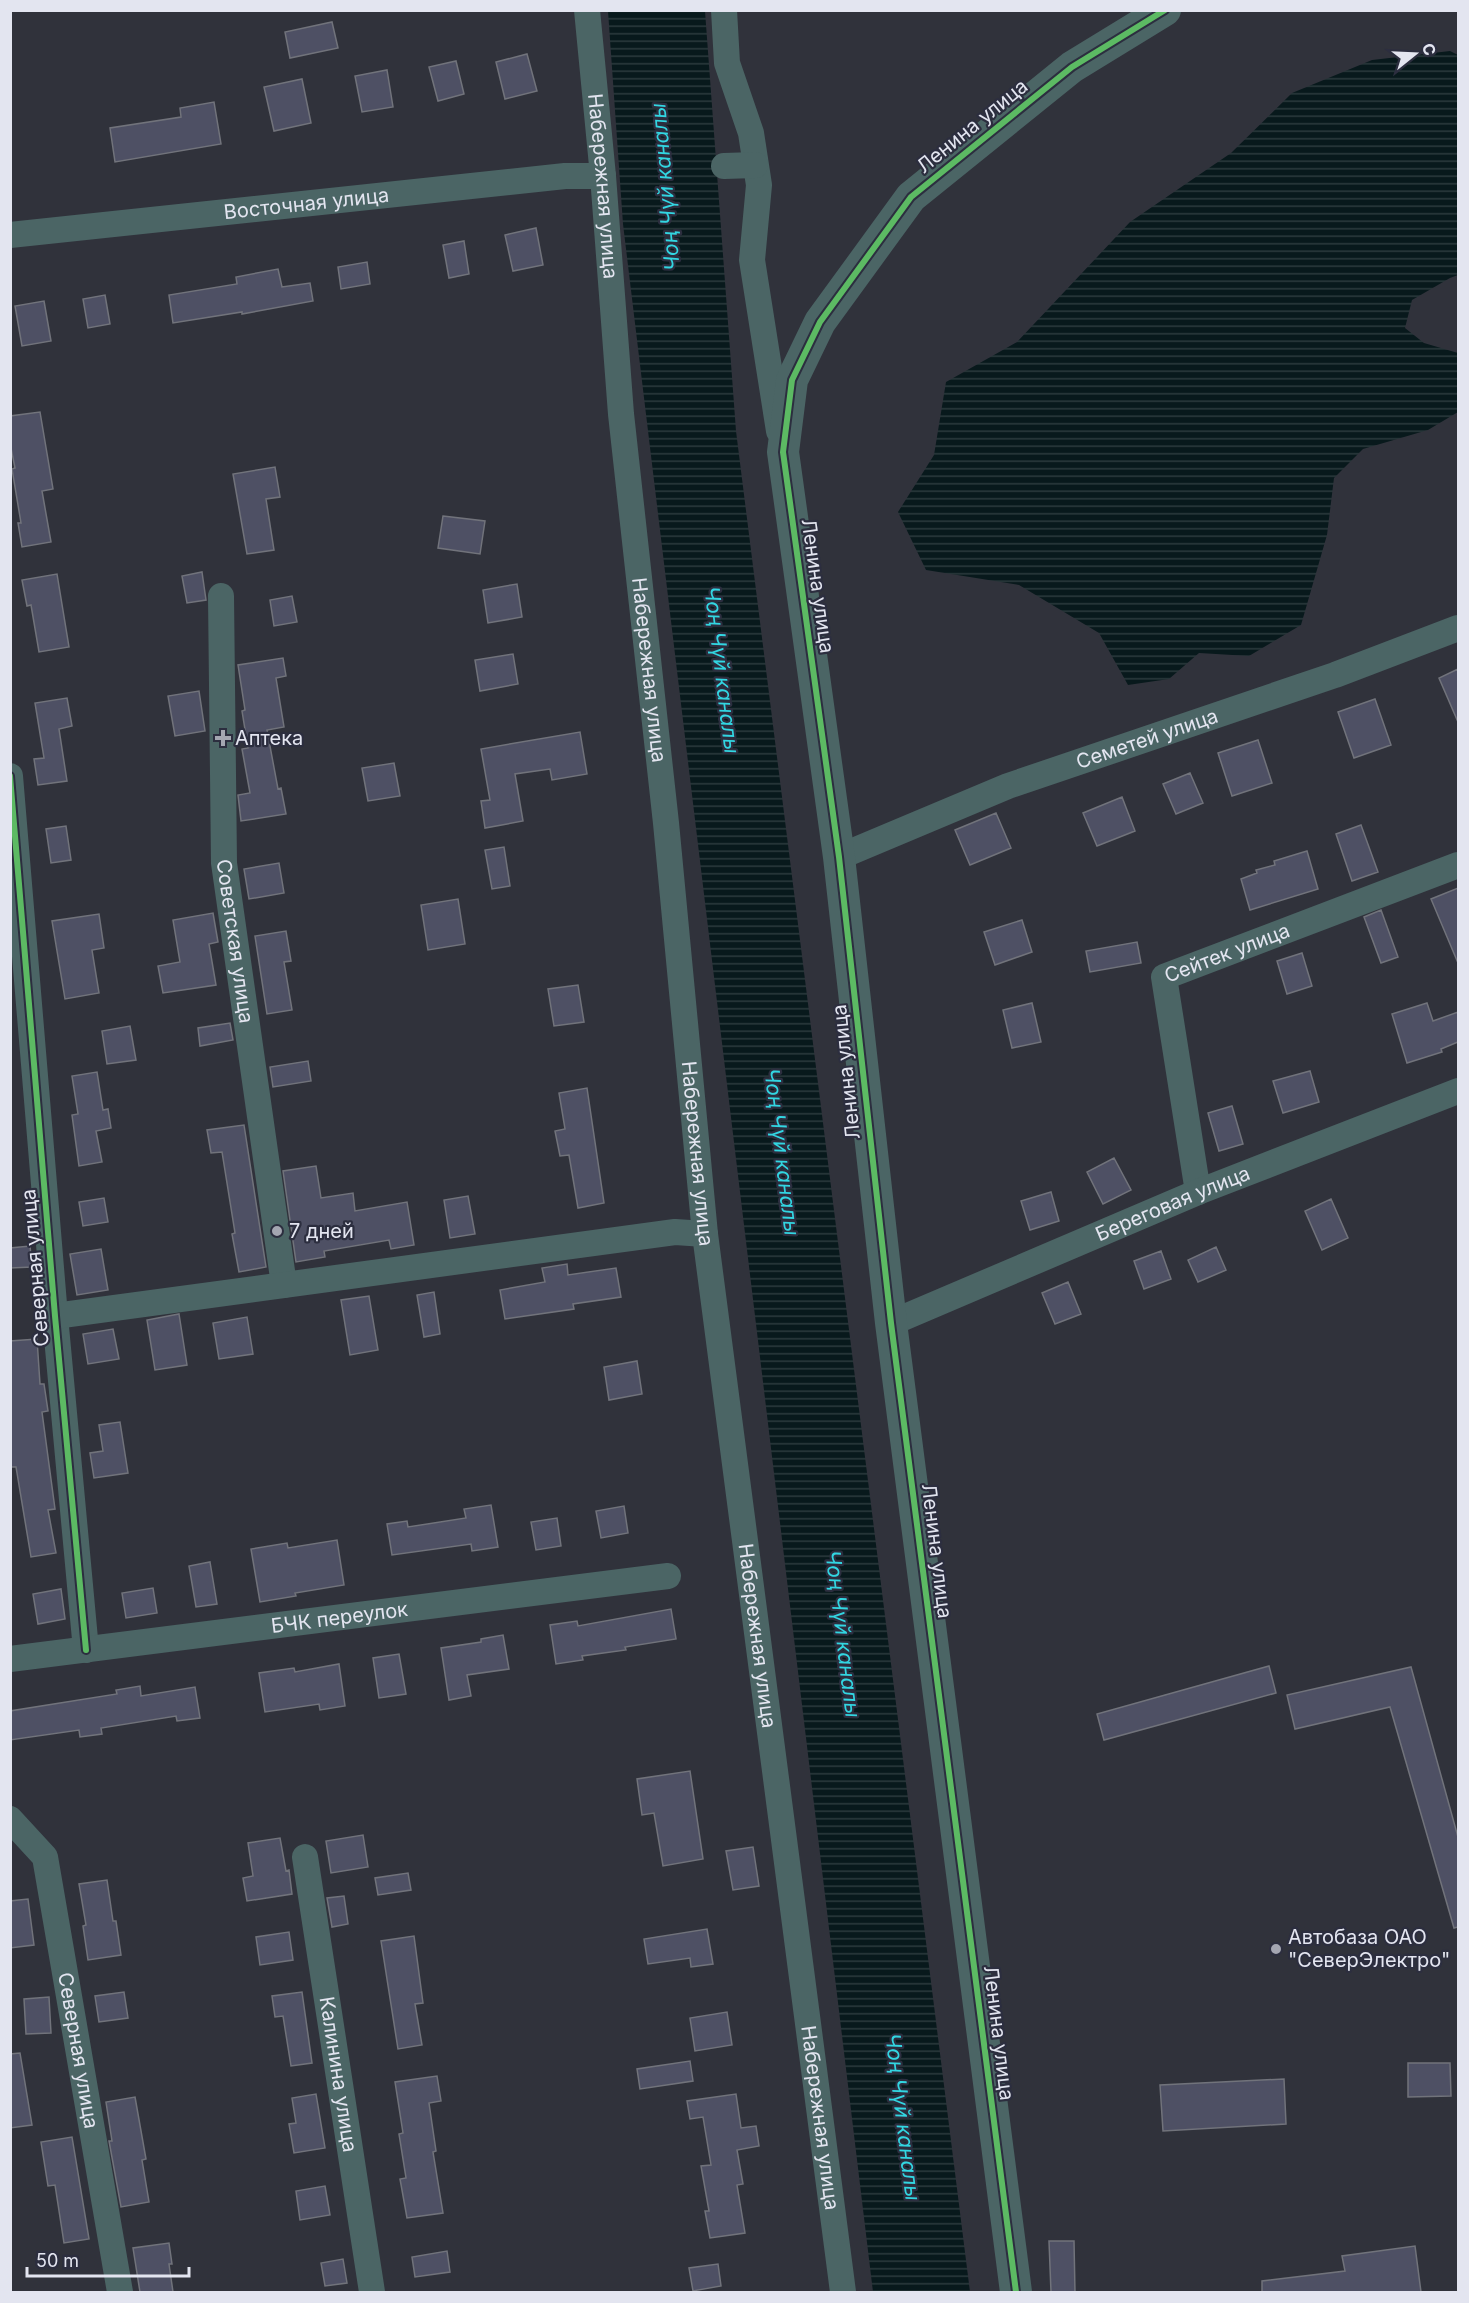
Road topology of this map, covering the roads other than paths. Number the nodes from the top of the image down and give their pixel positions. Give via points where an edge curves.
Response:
1 (587, 10) edge
2 (724, 10) edge
3 (1165, 10) edge
4 (755, 165) junction
5 (724, 166) dead end
6 (603, 176) junction
7 (10, 235) edge
8 (783, 452) junction
9 (221, 596) dead end
10 (1458, 628) edge
11 (10, 776) edge
12 (839, 857) junction
13 (1458, 865) edge
14 (1458, 1091) edge
15 (1198, 1192) junction
16 (705, 1234) junction
17 (284, 1285) junction
18 (55, 1316) junction
19 (891, 1323) junction
20 (668, 1576) dead end
21 (86, 1650) junction
22 (10, 1659) edge
23 (10, 1819) edge
24 (305, 1857) dead end
25 (120, 2292) edge
26 (372, 2292) edge
27 (843, 2292) edge
28 (1016, 2292) edge

1 - 6 street, Набережная улица
2 - 4 street via 727,63 751,133
3 - 8 street, Ленина улица via 1072,67 911,196 820,322 792,380
4 - 5 street
4 - 8 street via 759,185 752,260
6 - 7 street, Восточная улица via 565,176
6 - 16 street, Набережная улица via 621,414 666,823
8 - 12 street, Ленина улица
9 - 17 street, Советская улица via 224,863
10 - 12 street, Семетей улица via 1335,675 1008,786
11 - 18 street, Северная улица
12 - 19 street, Ленина улица
13 - 15 street, Сейтек улица via 1164,976
14 - 15 street, Береговая улица
15 - 19 street, Береговая улица
16 - 17 street via 675,1232
16 - 27 street, Набережная улица
17 - 18 street
18 - 21 street, Северная улица
19 - 28 street, Ленина улица
20 - 21 street, БЧК переулок
21 - 22 street, БЧК переулок
23 - 25 street, Северная улица via 45,1857
24 - 26 street, Калинина улица

